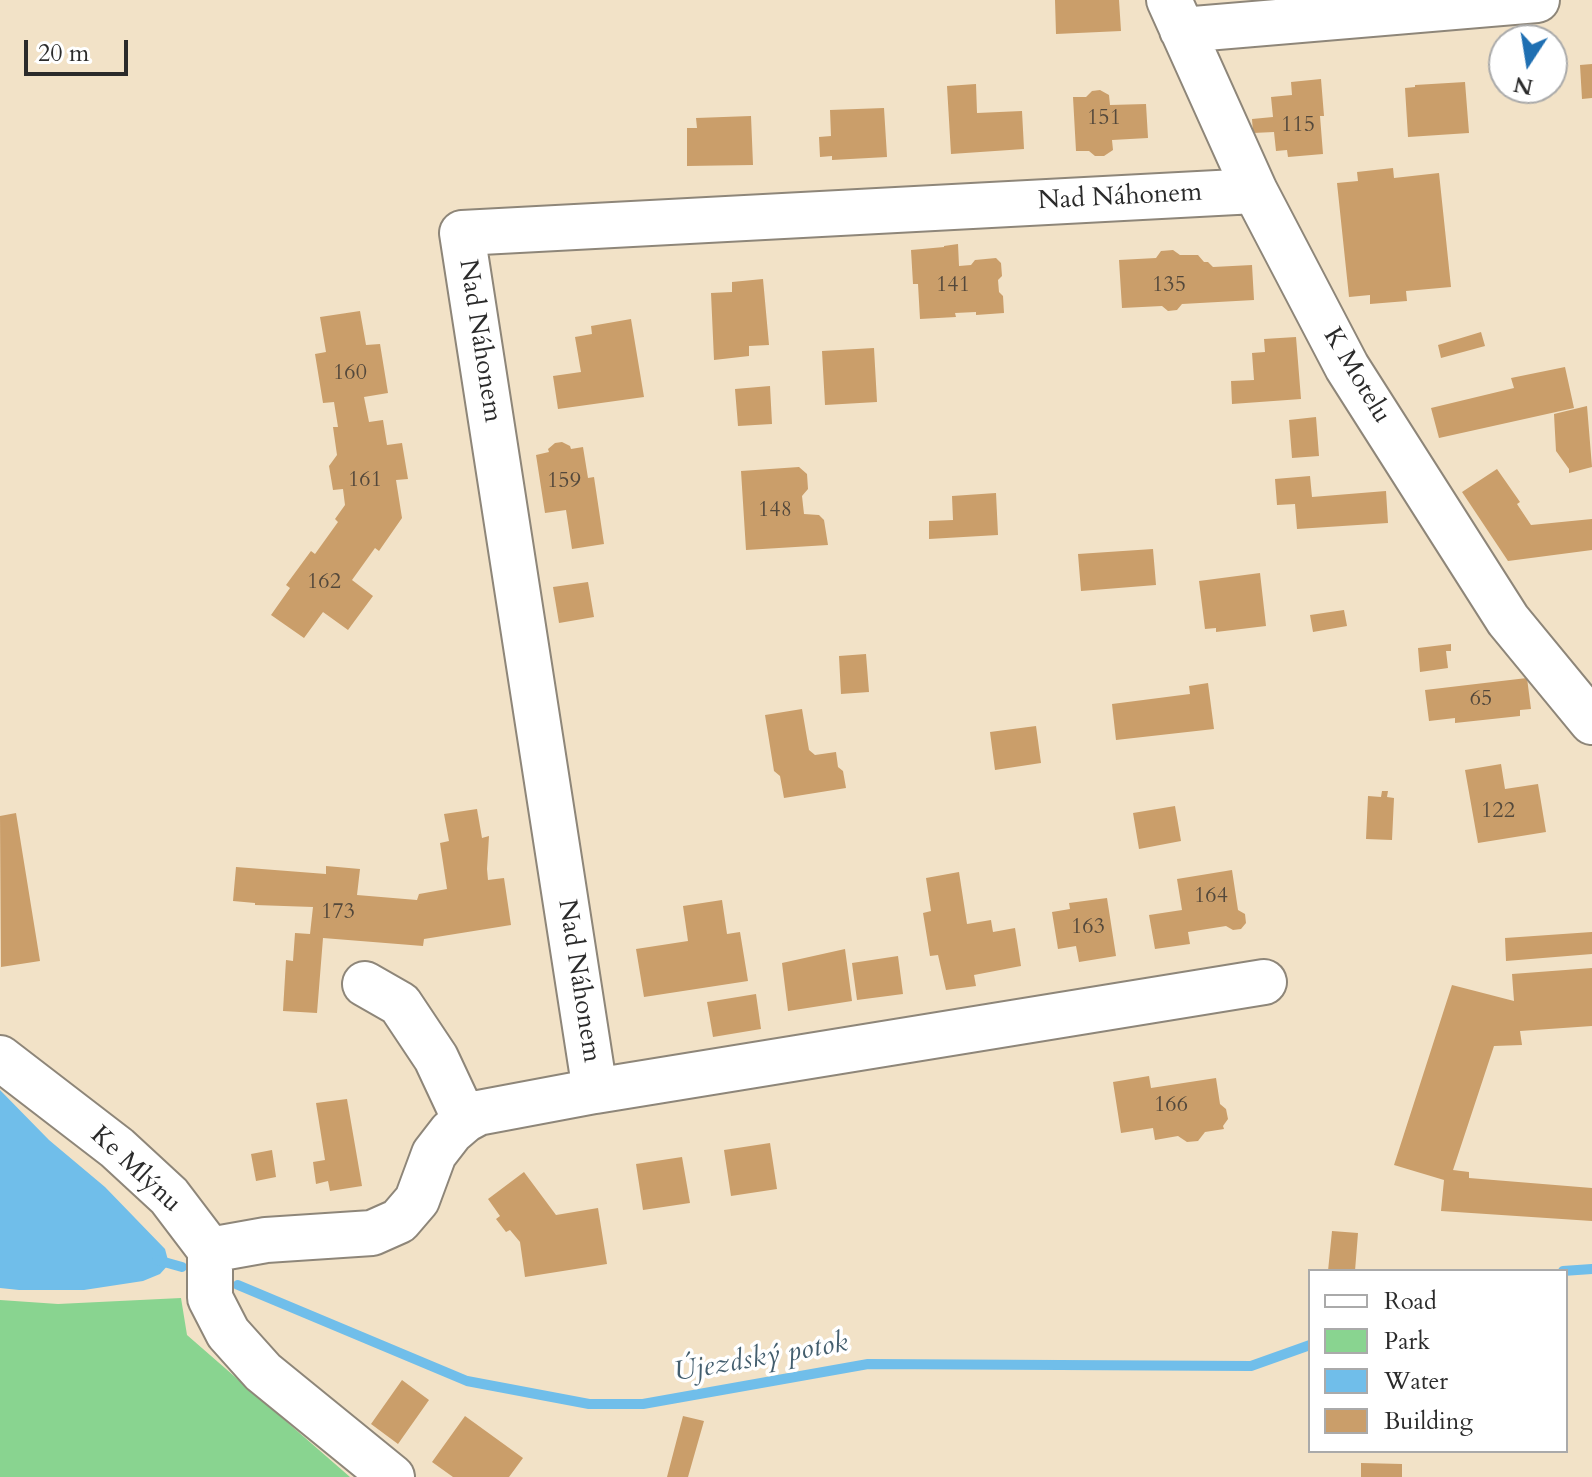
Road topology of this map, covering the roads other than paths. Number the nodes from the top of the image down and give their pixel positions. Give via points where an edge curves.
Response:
1 (1537, 0) edge
2 (1176, 15) edge
3 (1255, 191) junction
4 (1592, 722) edge
5 (1264, 982) dead end
6 (365, 984) dead end
7 (0, 1058) edge
8 (595, 1091) junction
9 (465, 1120) junction
10 (210, 1250) junction
11 (392, 1477) edge

1 - 2 street
2 - 3 street, K Motelu
3 - 4 street, K Motelu via 1347,367 1508,620
3 - 8 street, Nad Náhonem via 462,233
5 - 8 street, Nad Náhonem
6 - 9 street via 400,1004 436,1058
7 - 10 street, Ke Mlýnu via 117,1148 169,1196
8 - 9 street, Nad Náhonem via 478,1113
9 - 10 street, Nad Náhonem via 434,1154 417,1200 399,1221 372,1233 266,1240
10 - 11 street via 210,1298 228,1333 263,1372

